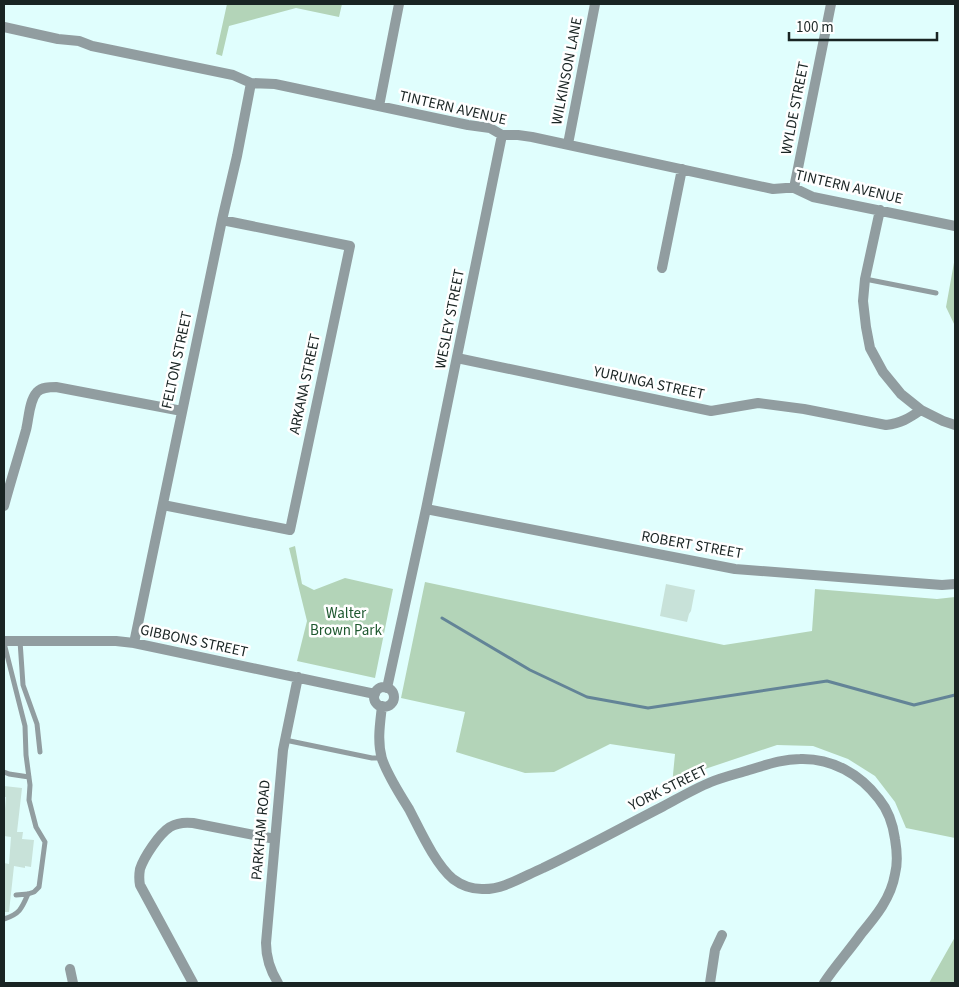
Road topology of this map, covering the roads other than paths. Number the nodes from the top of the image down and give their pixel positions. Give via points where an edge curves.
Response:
1 (399, 4) edge
2 (595, 4) edge
3 (831, 4) edge
4 (4, 27) edge
5 (251, 83) junction
6 (379, 106) junction
7 (502, 135) junction
8 (568, 144) junction
9 (682, 169) junction
10 (794, 188) junction
11 (880, 210) junction
12 (222, 220) junction
13 (955, 226) edge
14 (662, 268) dead end
15 (865, 279) junction
16 (936, 293) dead end
17 (457, 358) junction
18 (920, 410) junction
19 (182, 412) junction
20 (955, 425) edge
21 (163, 505) junction
22 (4, 506) edge
23 (426, 509) junction
24 (955, 584) edge
25 (20, 641) junction
26 (4, 642) edge
27 (134, 643) junction
28 (298, 678) junction
29 (387, 688) junction
30 (375, 694) junction
31 (382, 706) junction
32 (284, 740) junction
33 (40, 752) dead end
34 (382, 758) junction
35 (4, 772) edge
36 (29, 777) junction
37 (275, 839) junction
38 (28, 894) junction
39 (16, 895) dead end
40 (4, 919) edge
41 (722, 935) dead end
42 (70, 969) dead end
43 (73, 983) edge
44 (193, 983) edge
45 (278, 983) edge
46 (710, 983) edge
47 (824, 983) edge

1 - 6 street
2 - 8 street, WILKINSON LANE
3 - 10 street, WYLDE STREET
4 - 5 street, TINTERN AVENUE via 233,75
5 - 6 street, TINTERN AVENUE via 275,84
5 - 12 street, FELTON STREET
6 - 7 street, TINTERN AVENUE via 490,128
7 - 8 street, TINTERN AVENUE via 525,135
7 - 17 street, WESLEY STREET
8 - 9 street, TINTERN AVENUE
9 - 10 street, TINTERN AVENUE via 774,189
9 - 14 street
10 - 11 street, TINTERN AVENUE via 813,197
11 - 13 street, TINTERN AVENUE
11 - 15 street
12 - 19 street, FELTON STREET
12 - 21 street, ARKANA STREET via 350,246 348,256 290,530
15 - 16 lane
15 - 18 street via 863,301 870,348 883,372
17 - 18 street, YURUNGA STREET via 711,411 758,403 886,425 906,420
17 - 23 street, WESLEY STREET
18 - 20 street
19 - 21 street, FELTON STREET
19 - 22 street via 56,387 42,389 32,401
21 - 27 street, FELTON STREET
23 - 24 street, ROBERT STREET via 735,569
23 - 29 street
25 - 26 street, GIBBONS STREET
25 - 27 street, GIBBONS STREET
25 - 33 lane via 23,685 37,724
26 - 36 lane via 25,726
27 - 28 street, GIBBONS STREET
28 - 30 street, GIBBONS STREET
28 - 32 street, PARKHAM ROAD
29 - 30 street via 380,688
29 - 31 street via 393,694 393,700 388,706
30 - 31 street via 375,700
31 - 34 street, YORK STREET via 379,734
32 - 34 lane
32 - 37 street, PARKHAM ROAD
34 - 47 street, YORK STREET via 441,866 462,885 481,889 505,885 710,782 772,762 801,758 843,768 865,783 883,804 894,833 896,874 883,906
35 - 36 lane
36 - 38 lane via 29,800 36,827 45,842 39,887
37 - 44 street via 185,822 165,831 146,857 140,871 140,885
37 - 45 street, PARKHAM ROAD via 266,951 269,967
38 - 39 lane
38 - 40 lane via 22,908
41 - 46 street via 715,950
42 - 43 street

